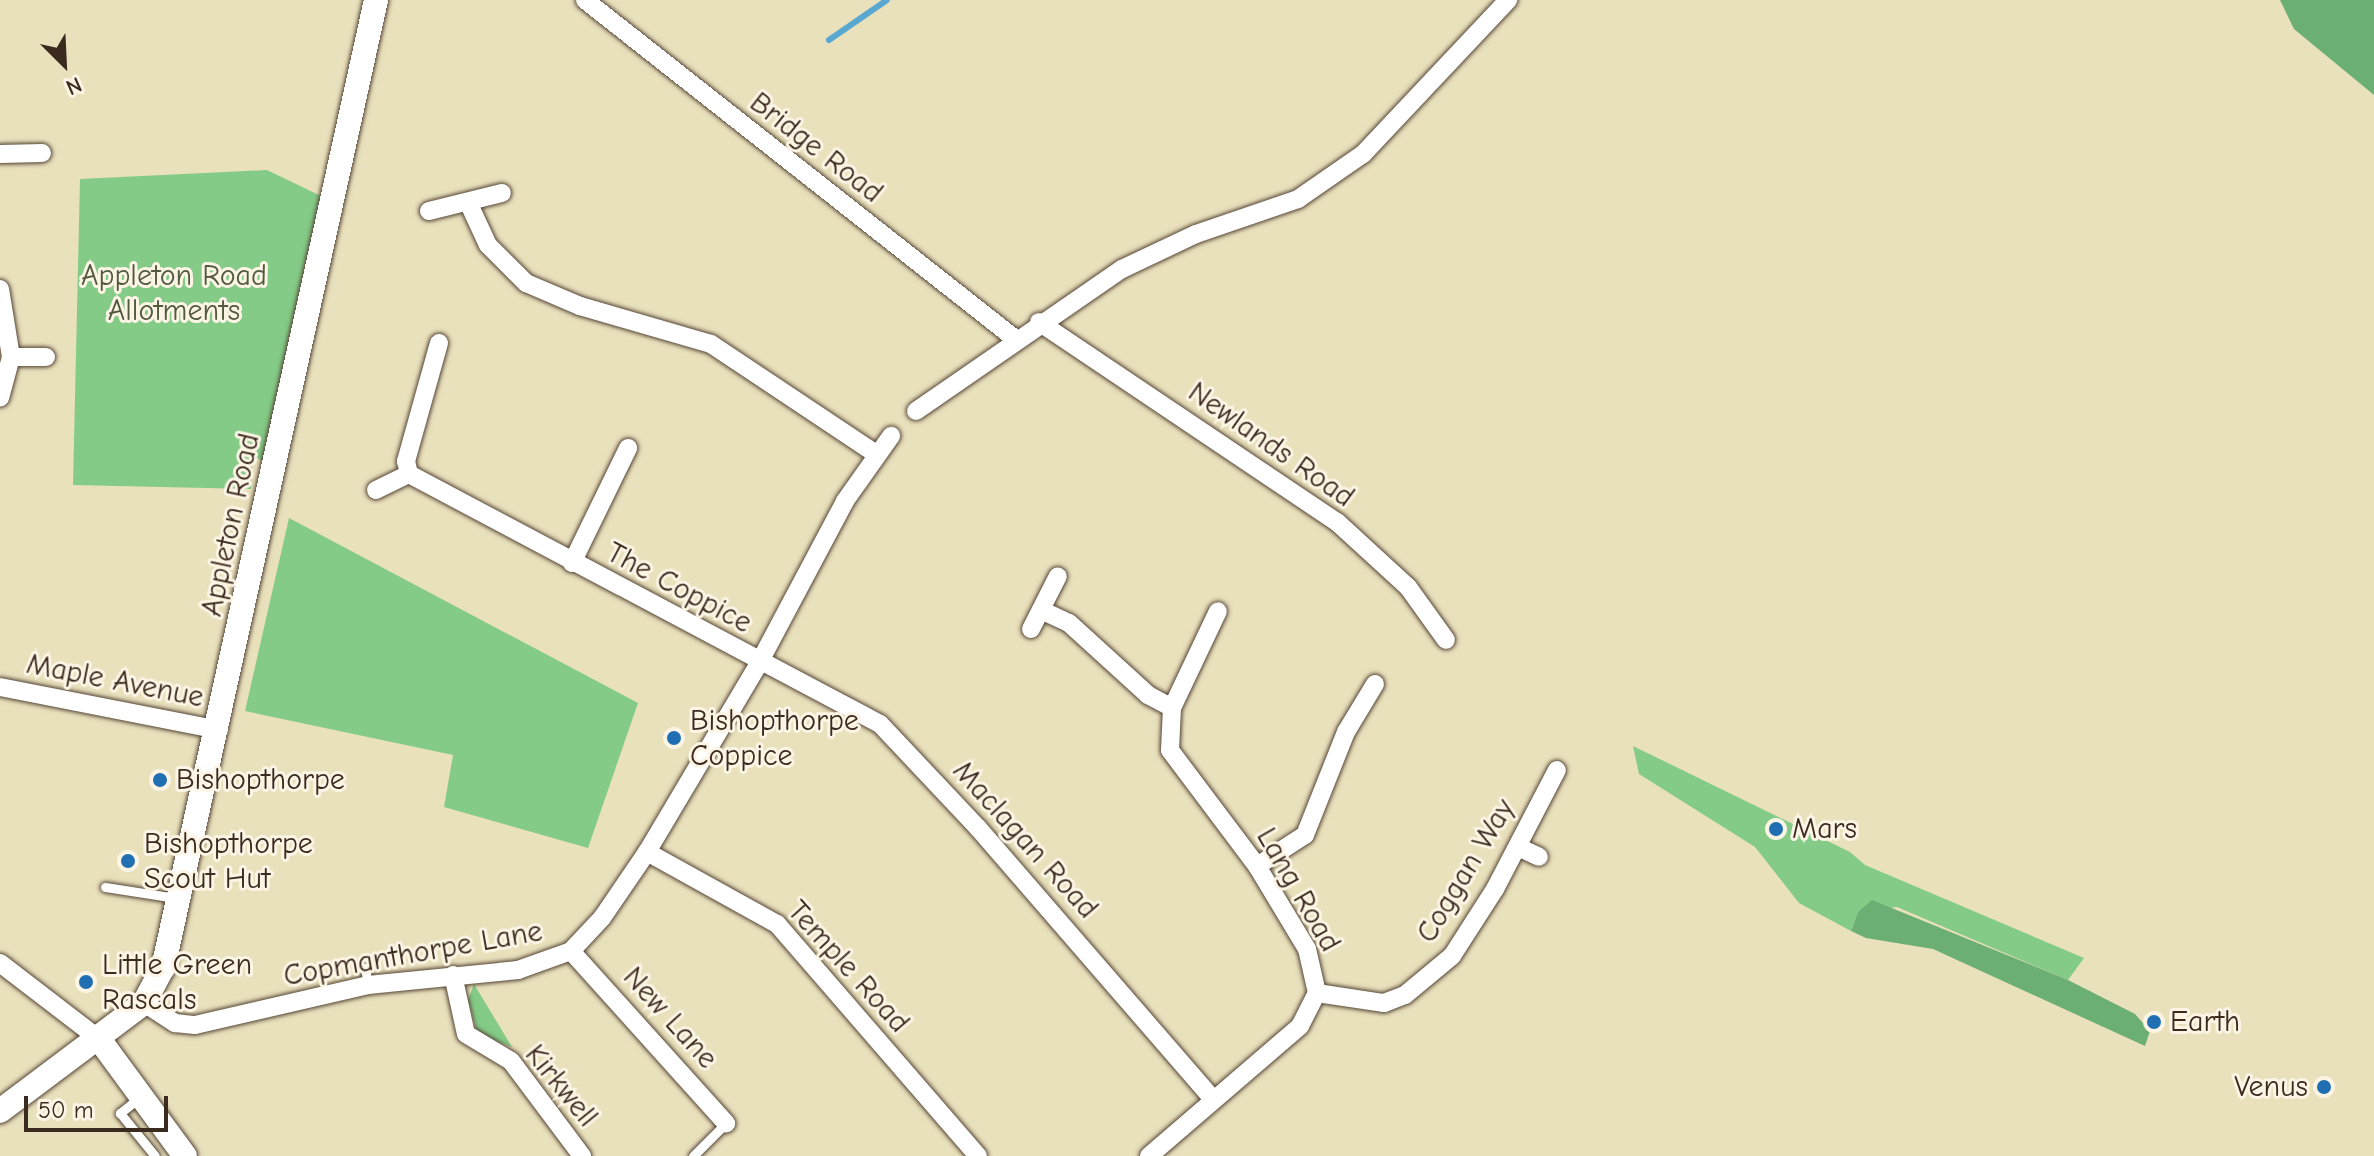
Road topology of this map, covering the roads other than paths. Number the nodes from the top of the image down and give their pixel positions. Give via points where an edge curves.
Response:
1 (376, 0) edge
2 (585, 0) edge
3 (1508, 0) edge
4 (42, 153) dead end
5 (0, 154) edge
6 (502, 193) dead end
7 (468, 202) junction
8 (429, 211) dead end
9 (0, 289) edge
10 (1039, 322) junction
11 (1014, 338) junction
12 (439, 343) dead end
13 (11, 357) junction
14 (46, 357) dead end
15 (0, 398) edge
16 (916, 411) dead end
17 (891, 436) dead end
18 (628, 448) dead end
19 (876, 454) junction
20 (409, 474) junction
21 (376, 490) dead end
22 (572, 563) junction
23 (1058, 576) dead end
24 (1041, 610) junction
25 (1218, 611) dead end
26 (1031, 629) dead end
27 (1446, 640) dead end
28 (759, 663) junction
29 (1375, 684) dead end
30 (0, 687) edge
31 (1172, 708) junction
32 (219, 730) junction
33 (1557, 770) dead end
34 (1518, 847) junction
35 (647, 852) junction
36 (1539, 857) dead end
37 (1257, 866) junction
38 (105, 887) dead end
39 (179, 898) junction
40 (571, 951) junction
41 (0, 963) edge
42 (453, 975) junction
43 (1317, 993) junction
44 (144, 1003) junction
45 (99, 1039) junction
46 (143, 1094) junction
47 (1213, 1099) junction
48 (0, 1111) edge
49 (726, 1123) joint
50 (155, 1156) edge
51 (185, 1156) edge
52 (582, 1156) edge
53 (693, 1156) edge
54 (978, 1156) edge
55 (1149, 1156) edge

1 - 32 street, Appleton Road
2 - 11 street, Bridge Road
3 - 10 street via 1363,154 1298,199 1196,234 1122,269
4 - 5 street
6 - 7 street
7 - 8 street
7 - 19 street via 488,245 526,283 580,306 711,344
9 - 13 street
10 - 11 street
10 - 27 street, Newlands Road via 1337,522 1408,587
11 - 16 street
12 - 20 street via 406,461
13 - 14 street
13 - 15 street
17 - 19 street, Copmanthorpe Lane
18 - 22 street, The Coppice
19 - 28 street, Copmanthorpe Lane via 845,501
20 - 21 street
20 - 22 street, The Coppice
22 - 28 street, The Coppice
23 - 24 street
24 - 26 street
24 - 31 street via 1069,623 1148,695
25 - 31 street, Lang Road
28 - 35 street, Copmanthorpe Lane
28 - 47 street, Maclagan Road via 895,737
29 - 37 street via 1346,732 1305,835
30 - 32 street, Maple Avenue
31 - 37 street, Lang Road via 1168,731 1180,770
32 - 39 street, Appleton Road
33 - 34 street, Coggan Way
34 - 36 street
34 - 43 street, Coggan Way via 1452,956 1430,977 1384,1003
35 - 40 street, Copmanthorpe Lane via 602,918
35 - 54 street, Temple Road via 777,924
37 - 43 street, Lang Road via 1307,949
38 - 39 lane
39 - 44 street, Appleton Road via 163,968
40 - 42 street, Copmanthorpe Lane via 518,970
40 - 49 street, New Lane
41 - 45 street
42 - 44 street, Copmanthorpe Lane via 367,977 195,1025 175,1023
42 - 52 street, Kirkwell via 466,1034 511,1061
43 - 47 street, Lang Road via 1300,1026
44 - 45 street, Appleton Road
45 - 46 street
45 - 48 street, Appleton Road
46 - 50 lane via 120,1113
46 - 51 street
47 - 55 street, Lang Road
49 - 53 lane

